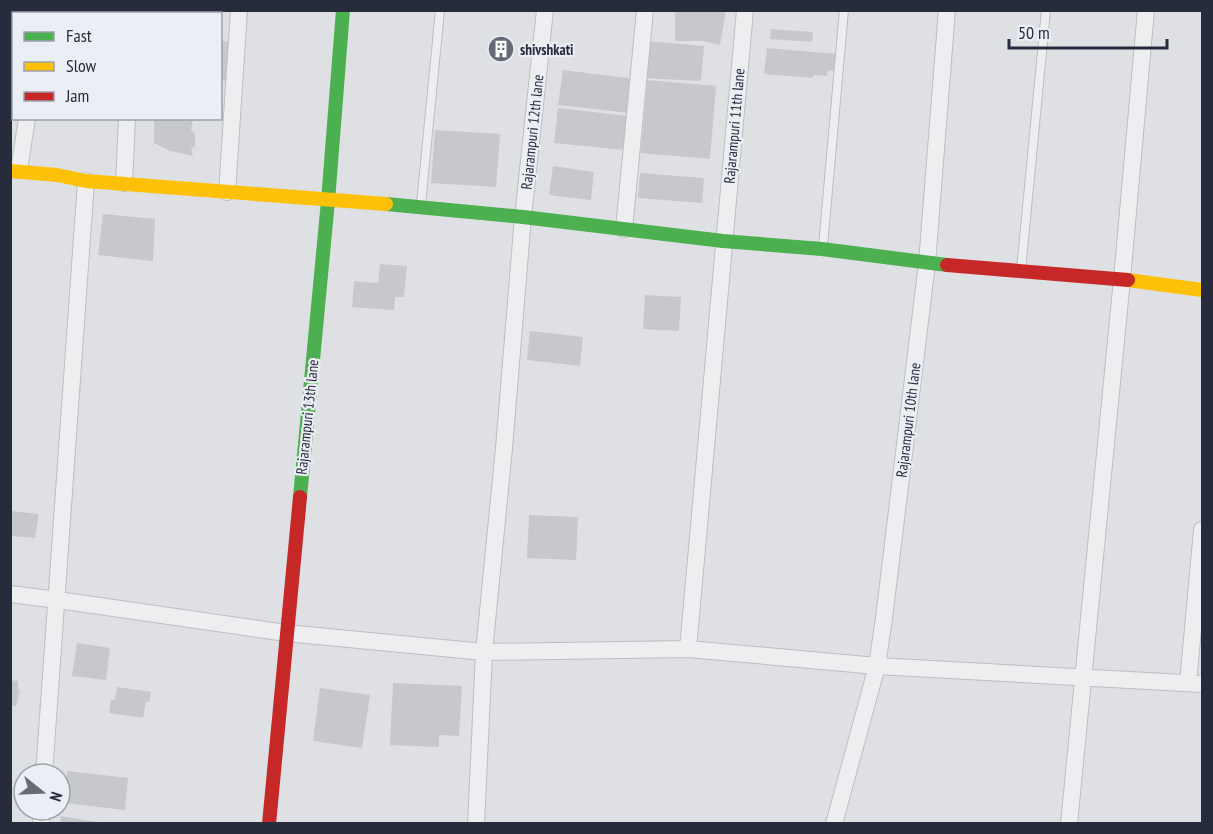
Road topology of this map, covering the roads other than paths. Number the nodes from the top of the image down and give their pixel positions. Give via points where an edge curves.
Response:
1 (238, 10) edge
2 (343, 10) edge
3 (440, 10) edge
4 (545, 10) edge
5 (645, 10) edge
6 (745, 10) edge
7 (844, 10) edge
8 (947, 10) edge
9 (1046, 10) edge
10 (1146, 10) edge
11 (27, 120) edge
12 (127, 120) edge
13 (15, 170) edge
14 (86, 181) junction
15 (124, 183) junction
16 (227, 192) junction
17 (328, 201) junction
18 (420, 207) junction
19 (523, 217) junction
20 (624, 229) junction
21 (723, 241) junction
22 (822, 249) junction
23 (927, 263) junction
24 (1021, 270) junction
25 (1122, 279) junction
26 (1203, 290) edge
27 (1203, 530) edge
28 (10, 594) edge
29 (58, 600) junction
30 (286, 633) junction
31 (688, 650) junction
32 (484, 652) junction
33 (877, 666) junction
34 (1084, 677) junction
35 (1195, 683) edge
36 (45, 762) edge
37 (269, 824) edge
38 (476, 824) edge
39 (834, 824) edge
40 (1069, 824) edge

1 - 16 street
2 - 17 street, Rajarampuri 13th lane
3 - 18 lane
4 - 19 street, Rajarampuri 12th lane
5 - 20 street
6 - 21 street, Rajarampuri 11th lane
7 - 22 lane
8 - 23 street, Rajarampuri 10th lane
9 - 24 lane
10 - 25 street
11 - 13 street
12 - 15 street
13 - 14 street
14 - 15 street
14 - 29 street
15 - 16 street
16 - 17 street
17 - 18 street
17 - 30 street, Rajarampuri 13th lane
18 - 19 street
19 - 20 street
19 - 32 street, Rajarampuri 12th lane
20 - 21 street
21 - 22 street
21 - 31 street, Rajarampuri 11th lane
22 - 23 street
23 - 24 street
23 - 33 street, Rajarampuri 10th lane
24 - 25 street
25 - 26 street
25 - 34 street
27 - 35 street
28 - 29 street
29 - 30 street
29 - 36 street
30 - 32 street
30 - 37 street, Rajarampuri 13th lane
31 - 32 street
31 - 33 street
32 - 38 street, Rajarampuri 12th lane
33 - 34 street
33 - 39 street, Rajarampuri 10th lane
34 - 35 street
34 - 40 street

